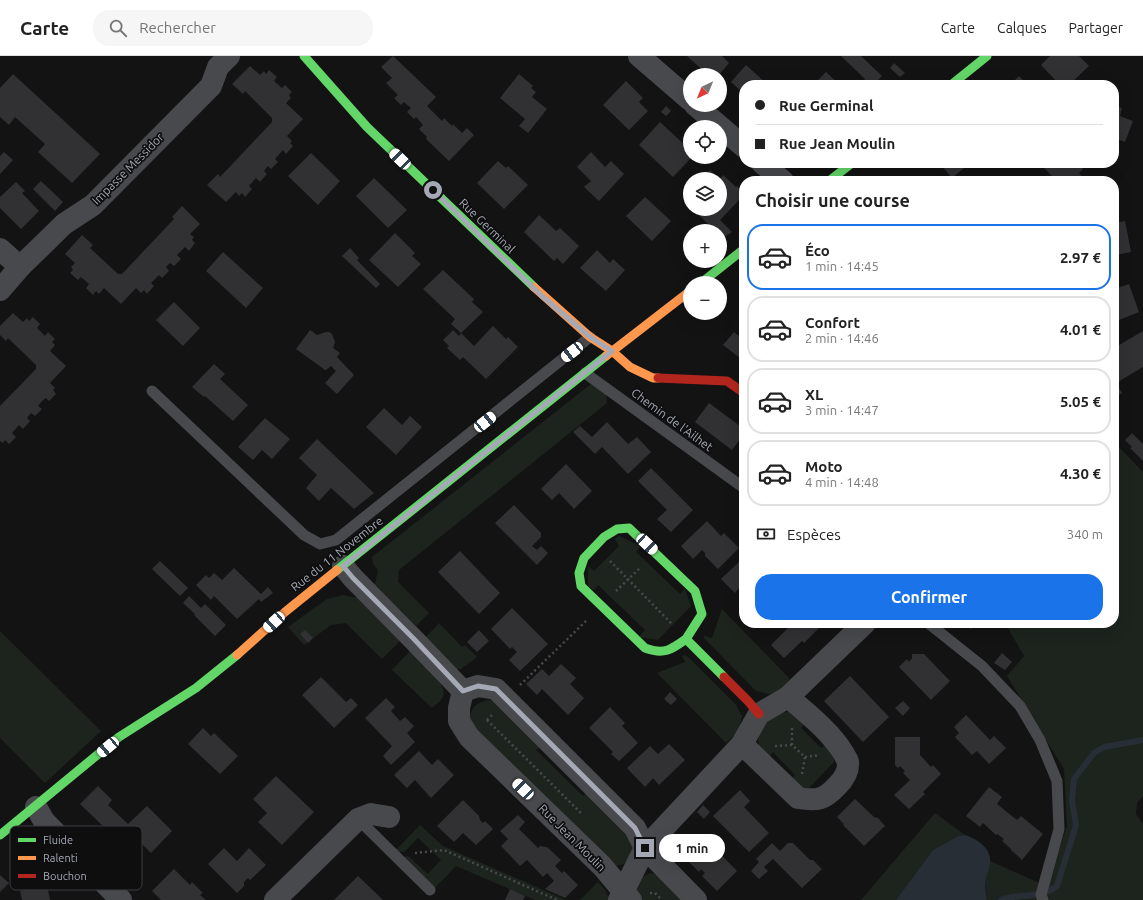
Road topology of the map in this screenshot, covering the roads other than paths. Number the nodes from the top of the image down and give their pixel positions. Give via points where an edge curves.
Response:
1 (229, 56) edge
2 (304, 56) edge
3 (639, 56) edge
4 (987, 56) edge
5 (957, 80) edge
6 (683, 94) edge
7 (703, 112) edge
8 (739, 143) edge
9 (768, 168) edge
10 (846, 168) edge
11 (777, 176) edge
12 (835, 176) edge
13 (0, 249) edge
14 (739, 253) edge
15 (20, 267) junction
16 (710, 276) edge
17 (0, 290) edge
18 (683, 296) edge
19 (590, 337) junction
20 (612, 351) junction
21 (586, 373) junction
22 (739, 389) edge
23 (152, 391) dead end
24 (739, 484) edge
25 (343, 566) junction
26 (860, 628) edge
27 (934, 628) edge
28 (686, 639) junction
29 (463, 691) junction
30 (788, 697) junction
31 (759, 714) junction
32 (742, 744) junction
33 (36, 807) junction
34 (389, 817) dead end
35 (358, 819) junction
36 (12, 826) edge
37 (49, 826) edge
38 (10, 828) edge
39 (0, 836) edge
40 (645, 848) junction
41 (111, 890) edge
42 (430, 890) dead end
43 (624, 897) edge
44 (121, 900) edge
45 (275, 900) edge
46 (696, 900) edge
47 (1043, 900) edge

1 - 15 street, Impasse Messidor via 218,67 211,86 93,205 64,224
2 - 19 street, Rue Germinal via 367,127 542,296
3 - 6 street
4 - 5 street
7 - 8 street
9 - 11 street
10 - 12 street
13 - 15 street
14 - 16 street
15 - 17 street, Impasse Messidor
18 - 20 street, Rue du 11 Novembre
19 - 20 street, Rue Germinal
19 - 23 lane, Rue du 11 Novembre via 336,540 320,544 304,536
20 - 21 street, Rue du 11 Novembre
20 - 22 street, Rue Germinal via 630,367 653,378 727,381
21 - 24 lane, Chemin de l'Ailhet
21 - 25 street, Rue du 11 Novembre
25 - 29 street
25 - 33 street, Rue du 11 Novembre via 196,688 119,737
26 - 30 street
27 - 47 lane via 982,666 1020,706 1040,740 1057,781 1059,829 1041,895
28 - 28 street via 702,614 695,591 630,528 617,529 604,537 584,558 579,573 581,586 645,648 655,652 670,650
28 - 31 street
29 - 40 street via 478,686 496,689 635,828
29 - 43 street, Rue Jean Moulin via 459,721 470,737 602,866
30 - 31 street
30 - 32 street via 839,746 848,762 847,774 836,787 825,798 798,798
31 - 32 street, Rue Jean Moulin
32 - 40 street, Rue Jean Moulin
33 - 36 street, Rue du 11 Novembre
33 - 37 street
34 - 35 street via 371,814
35 - 42 lane
35 - 45 street
38 - 39 street, Rue du 11 Novembre
40 - 43 street, Rue Jean Moulin
40 - 46 street
41 - 44 street

